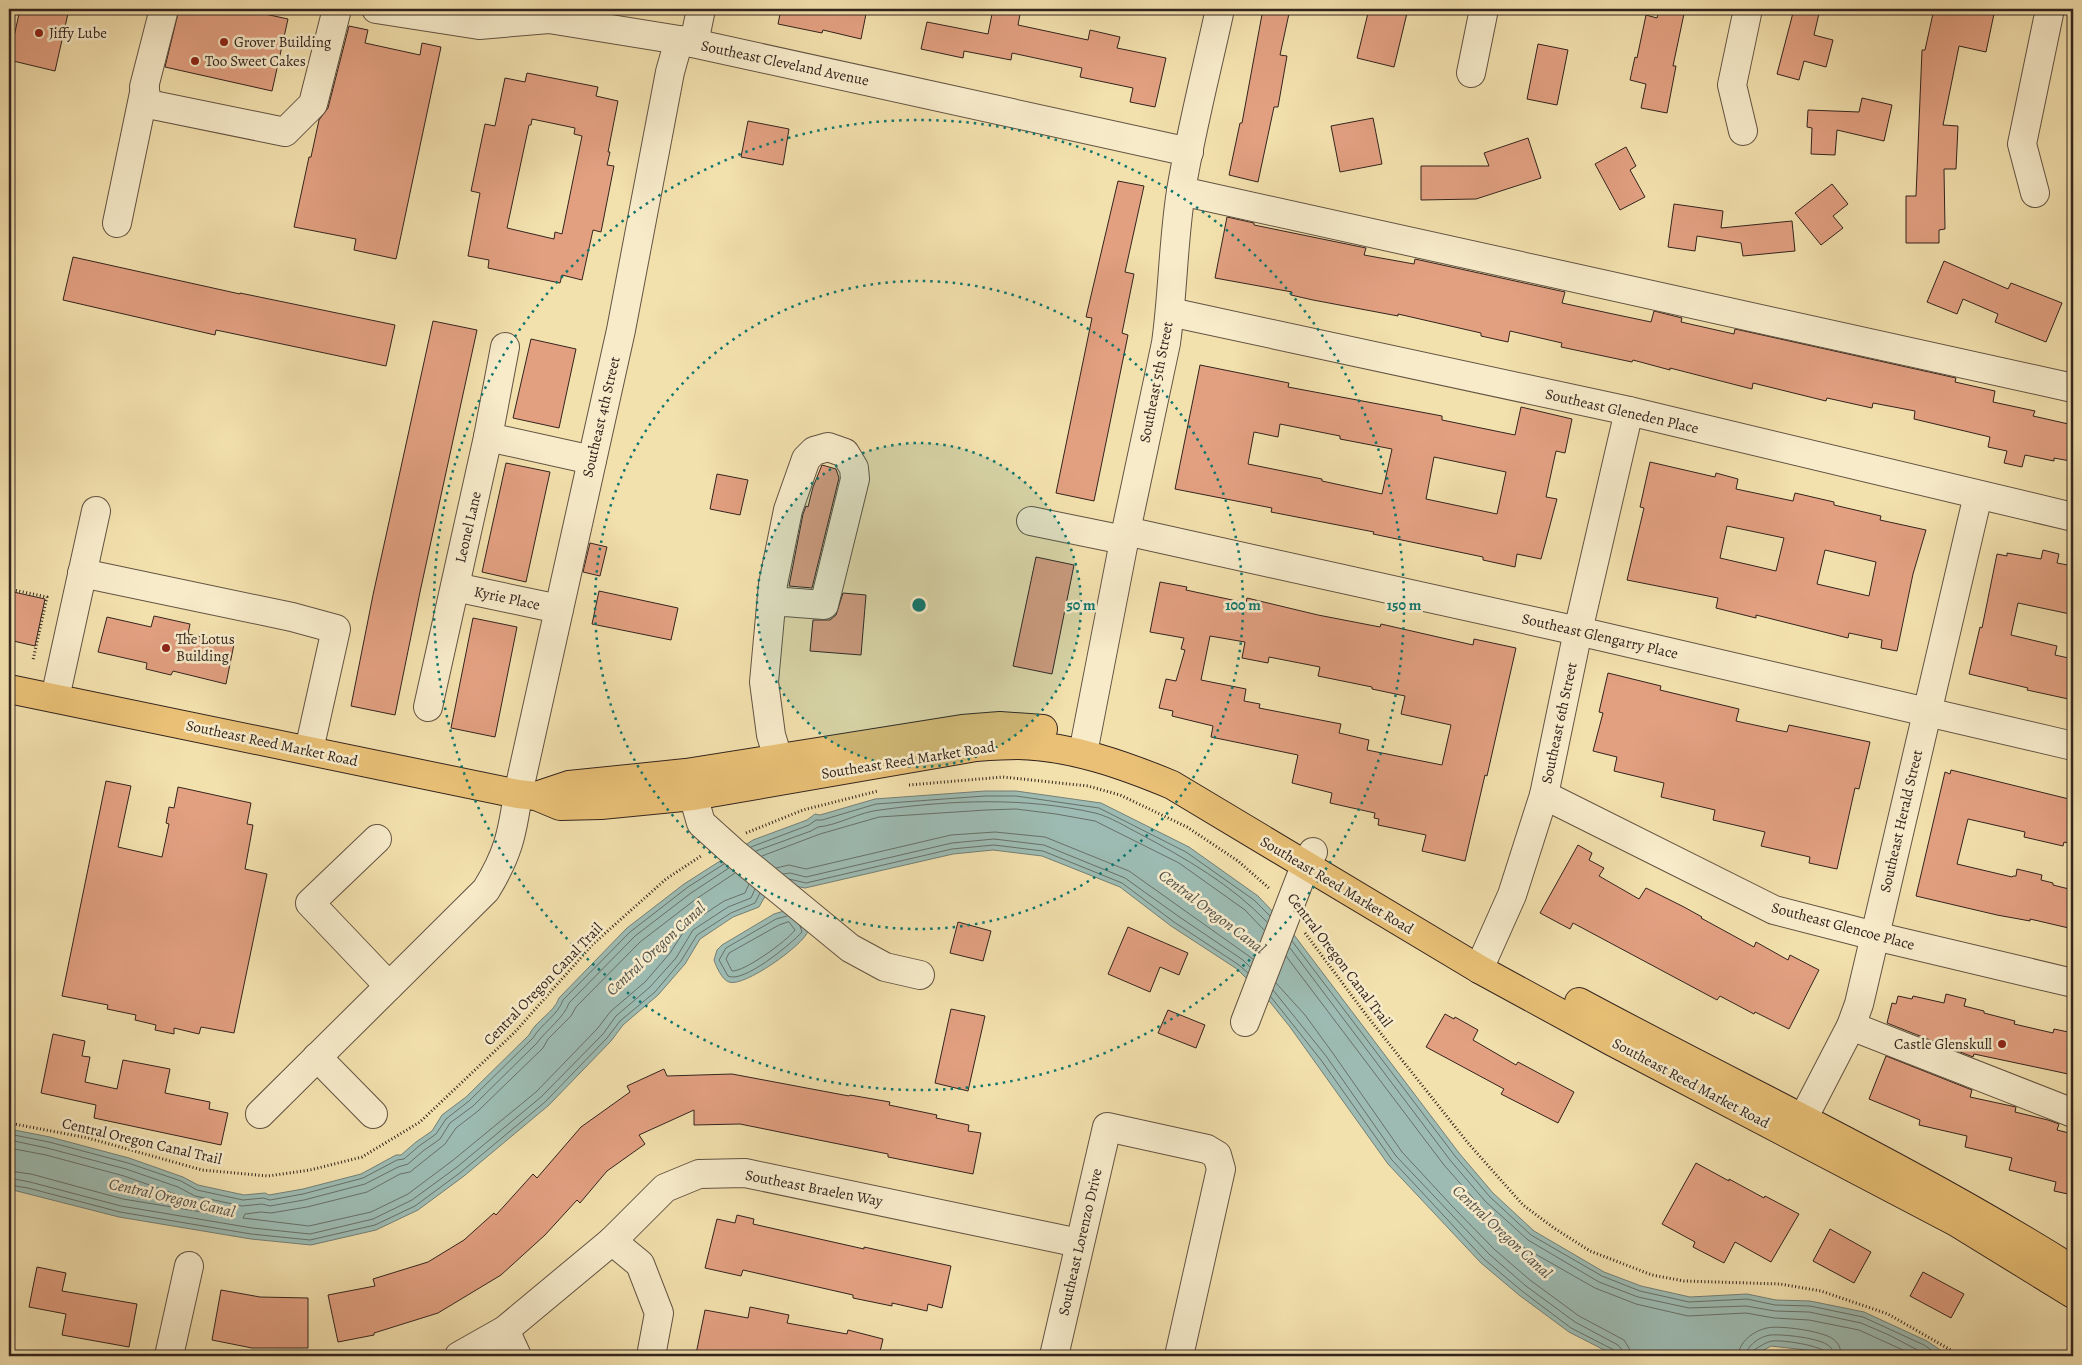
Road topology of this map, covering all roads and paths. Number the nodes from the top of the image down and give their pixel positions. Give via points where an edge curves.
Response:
1 (164, 9) edge
2 (337, 9) edge
3 (376, 9) edge
4 (701, 9) edge
5 (1219, 9) edge
6 (1484, 9) edge
7 (1748, 9) edge
8 (2050, 9) edge
9 (687, 41) junction
10 (1471, 72) dead end
11 (145, 88) junction
12 (1743, 132) dead end
13 (1189, 152) junction
14 (1181, 191) junction
15 (2035, 193) dead end
16 (117, 223) dead end
17 (1170, 312) junction
18 (505, 347) dead end
19 (2073, 388) edge
20 (1629, 411) junction
21 (488, 438) junction
22 (592, 460) junction
23 (1978, 495) junction
24 (96, 511) dead end
25 (2073, 517) edge
26 (1031, 521) dead end
27 (1125, 536) junction
28 (82, 573) junction
29 (455, 587) junction
30 (9, 589) edge
31 (772, 601) junction
32 (559, 609) junction
33 (1578, 631) junction
34 (33, 660) dead end
35 (9, 688) edge
36 (55, 698) junction
37 (428, 708) dead end
38 (1927, 711) junction
39 (1084, 744) junction
40 (2073, 746) edge
41 (309, 750) junction
42 (778, 758) junction
43 (690, 784) junction
44 (905, 786) dead end
45 (886, 789) dead end
46 (527, 795) junction
47 (1544, 795) junction
48 (377, 839) dead end
49 (728, 846) junction
50 (1309, 859) junction
51 (1289, 908) junction
52 (1875, 936) junction
53 (1483, 961) junction
54 (920, 975) dead end
55 (2073, 983) edge
56 (389, 986) junction
57 (1245, 1022) dead end
58 (1851, 1026) junction
59 (317, 1057) junction
60 (2073, 1113) edge
61 (260, 1114) dead end
62 (373, 1114) dead end
63 (9, 1123) edge
64 (1798, 1127) junction
65 (612, 1241) junction
66 (1079, 1243) junction
67 (189, 1266) dead end
68 (2073, 1270) edge
69 (2073, 1294) edge
70 (505, 1330) junction
71 (170, 1356) edge
72 (459, 1356) edge
73 (517, 1356) edge
74 (651, 1356) edge
75 (1054, 1356) edge
76 (1179, 1356) edge
77 (1961, 1356) edge

1 - 11 street
2 - 11 street via 313,104 285,132 148,104
3 - 9 street, Southeast Cleveland Avenue via 479,25 549,19
4 - 9 street, Southeast 4th Street
5 - 13 street, Southeast 5th Street
6 - 10 street
7 - 12 street via 1732,85
8 - 15 street via 2022,144
9 - 13 street, Southeast Cleveland Avenue
9 - 22 street, Southeast 4th Street via 670,72 621,330
11 - 16 street
13 - 14 street, Southeast 5th Street
14 - 17 street, Southeast 5th Street
14 - 19 street
17 - 20 street, Southeast Gleneden Place
17 - 27 street, Southeast 5th Street
18 - 21 street, Leonel Lane
20 - 23 street, Southeast Gleneden Place
20 - 33 street, Southeast 6th Street
21 - 22 street
21 - 29 street, Leonel Lane
22 - 32 street, Southeast 4th Street
23 - 25 street, Southeast Gleneden Place
23 - 38 street, Southeast Herald Street
24 - 28 street
26 - 27 street, Southeast Glengarry Place
27 - 33 street, Southeast Glengarry Place
27 - 39 street, Southeast 5th Street
28 - 36 street
28 - 41 street via 336,629
29 - 32 street, Kyrie Place
29 - 37 street, Leonel Lane
30 - 34 path via 47,597
31 - 31 street via 788,510 806,459 814,451 828,447 845,453 854,468 855,479 824,605
31 - 42 street via 764,682 771,735
32 - 46 street, Southeast 4th Street
33 - 38 street, Southeast Glengarry Place
33 - 47 street, Southeast 6th Street
35 - 36 main road, Southeast Reed Market Road
36 - 41 main road, Southeast Reed Market Road
38 - 40 street, Southeast Glengarry Place
38 - 52 street, Southeast Herald Street
39 - 42 main road, Southeast Reed Market Road via 1036,728 1000,726
39 - 43 main road, Southeast Reed Market Road via 976,747
39 - 50 main road, Southeast Reed Market Road via 1172,785
41 - 46 main road, Southeast Reed Market Road
42 - 43 main road, Southeast Reed Market Road
43 - 46 main road, Southeast Reed Market Road via 601,805 560,806
43 - 49 street via 701,823
44 - 51 path, Central Oregon Canal Trail via 1003,778 1088,786 1120,795 1187,827 1246,868
45 - 49 path, Central Oregon Canal Trail via 803,810
46 - 56 street, Southeast 4th Street via 501,866 486,890
47 - 52 street, Southeast Glencoe Place via 1774,910
47 - 53 street, Southeast 6th Street via 1512,895
48 - 56 street via 310,903
49 - 54 street via 850,948 885,967
49 - 63 path, Central Oregon Canal Trail via 666,879 592,945 514,1032 420,1122 362,1157 268,1176 202,1170 88,1138
50 - 51 street
50 - 53 main road, Southeast Reed Market Road
51 - 57 street
51 - 77 path, Central Oregon Canal Trail via 1367,1016 1468,1143 1523,1205 1554,1228 1590,1251 1652,1275 1684,1281 1780,1284 1821,1291 1888,1314
52 - 55 street, Southeast Glencoe Place
52 - 58 street, Southeast Herald Street
53 - 64 main road, Southeast Reed Market Road via 1614,1042
56 - 59 street, Southeast 4th Street
58 - 60 street
58 - 64 street, Southeast Herald Street
59 - 61 street, Southeast 4th Street
59 - 62 street
64 - 68 main road, Southeast Reed Market Road via 2013,1232
64 - 69 main road, Southeast Reed Market Road
65 - 66 street, Southeast Braelen Way via 665,1188 699,1174 745,1173
65 - 70 street, Southeast Braelen Way
65 - 74 street via 640,1264 659,1313
66 - 75 street, Southeast Lorenzo Drive
66 - 76 street, Southeast Lorenzo Drive via 1107,1127 1207,1149 1217,1155 1221,1169
67 - 71 street
70 - 72 street, Southeast Braelen Way
70 - 73 street

